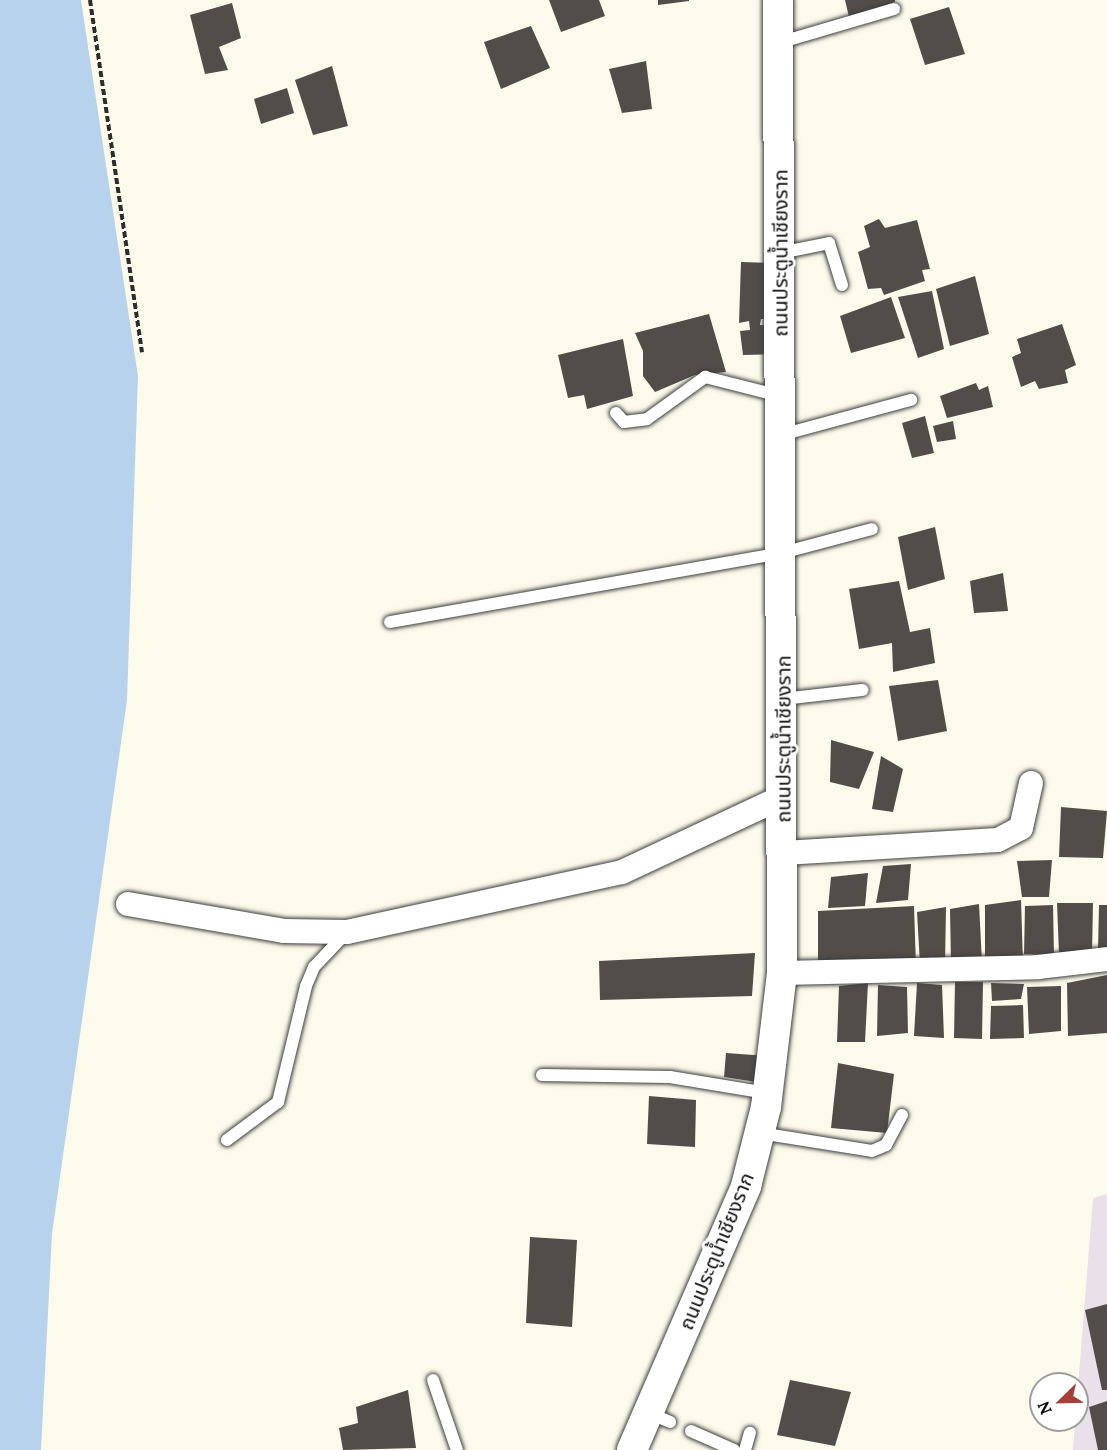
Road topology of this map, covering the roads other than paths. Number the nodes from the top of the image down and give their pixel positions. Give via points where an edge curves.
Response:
1 (778, 0) edge
2 (894, 9) dead end
3 (778, 43) junction
4 (780, 253) junction
5 (842, 285) dead end
6 (781, 397) junction
7 (911, 400) dead end
8 (616, 413) dead end
9 (781, 435) junction
10 (872, 529) dead end
11 (782, 553) junction
12 (390, 622) dead end
13 (862, 690) dead end
14 (782, 699) junction
15 (1031, 783) dead end
16 (780, 798) junction
17 (784, 853) junction
18 (128, 904) dead end
19 (347, 932) junction
20 (1107, 959) edge
21 (782, 973) junction
22 (542, 1075) dead end
23 (768, 1093) junction
24 (902, 1115) dead end
25 (759, 1133) junction
26 (227, 1140) dead end
27 (433, 1380) dead end
28 (691, 1431) dead end
29 (750, 1433) dead end
30 (457, 1450) edge
31 (632, 1450) edge
32 (734, 1450) edge
33 (745, 1450) edge

1 - 3 street, ถนนประตูน้ำเชียงราก
2 - 3 lane
3 - 4 street, ถนนประตูน้ำเชียงราก
4 - 5 lane via 829,243
4 - 6 street, ถนนประตูน้ำเชียงราก
6 - 8 lane via 705,377 647,419 624,422
6 - 9 street, ถนนประตูน้ำเชียงราก
7 - 9 lane
9 - 11 street, ถนนประตูน้ำเชียงราก
10 - 11 lane
11 - 12 lane
11 - 14 street, ถนนประตูน้ำเชียงราก
13 - 14 lane
14 - 16 street, ถนนประตูน้ำเชียงราก
15 - 17 street via 1021,828 998,840
16 - 17 street, ถนนประตูน้ำเชียงราก
16 - 19 street via 622,872
17 - 21 street, ถนนประตูน้ำเชียงราก
18 - 19 street via 284,931
19 - 26 lane via 314,968 306,986 279,1102
20 - 21 street via 1038,967
21 - 23 street, ถนนประตูน้ำเชียงราก
22 - 23 lane via 670,1077
23 - 25 street, ถนนประตูน้ำเชียงราก
24 - 25 lane via 886,1145 872,1151
25 - 31 street, ถนนประตูน้ำเชียงราก via 746,1186 659,1418
27 - 30 lane
28 - 32 lane
29 - 33 lane

